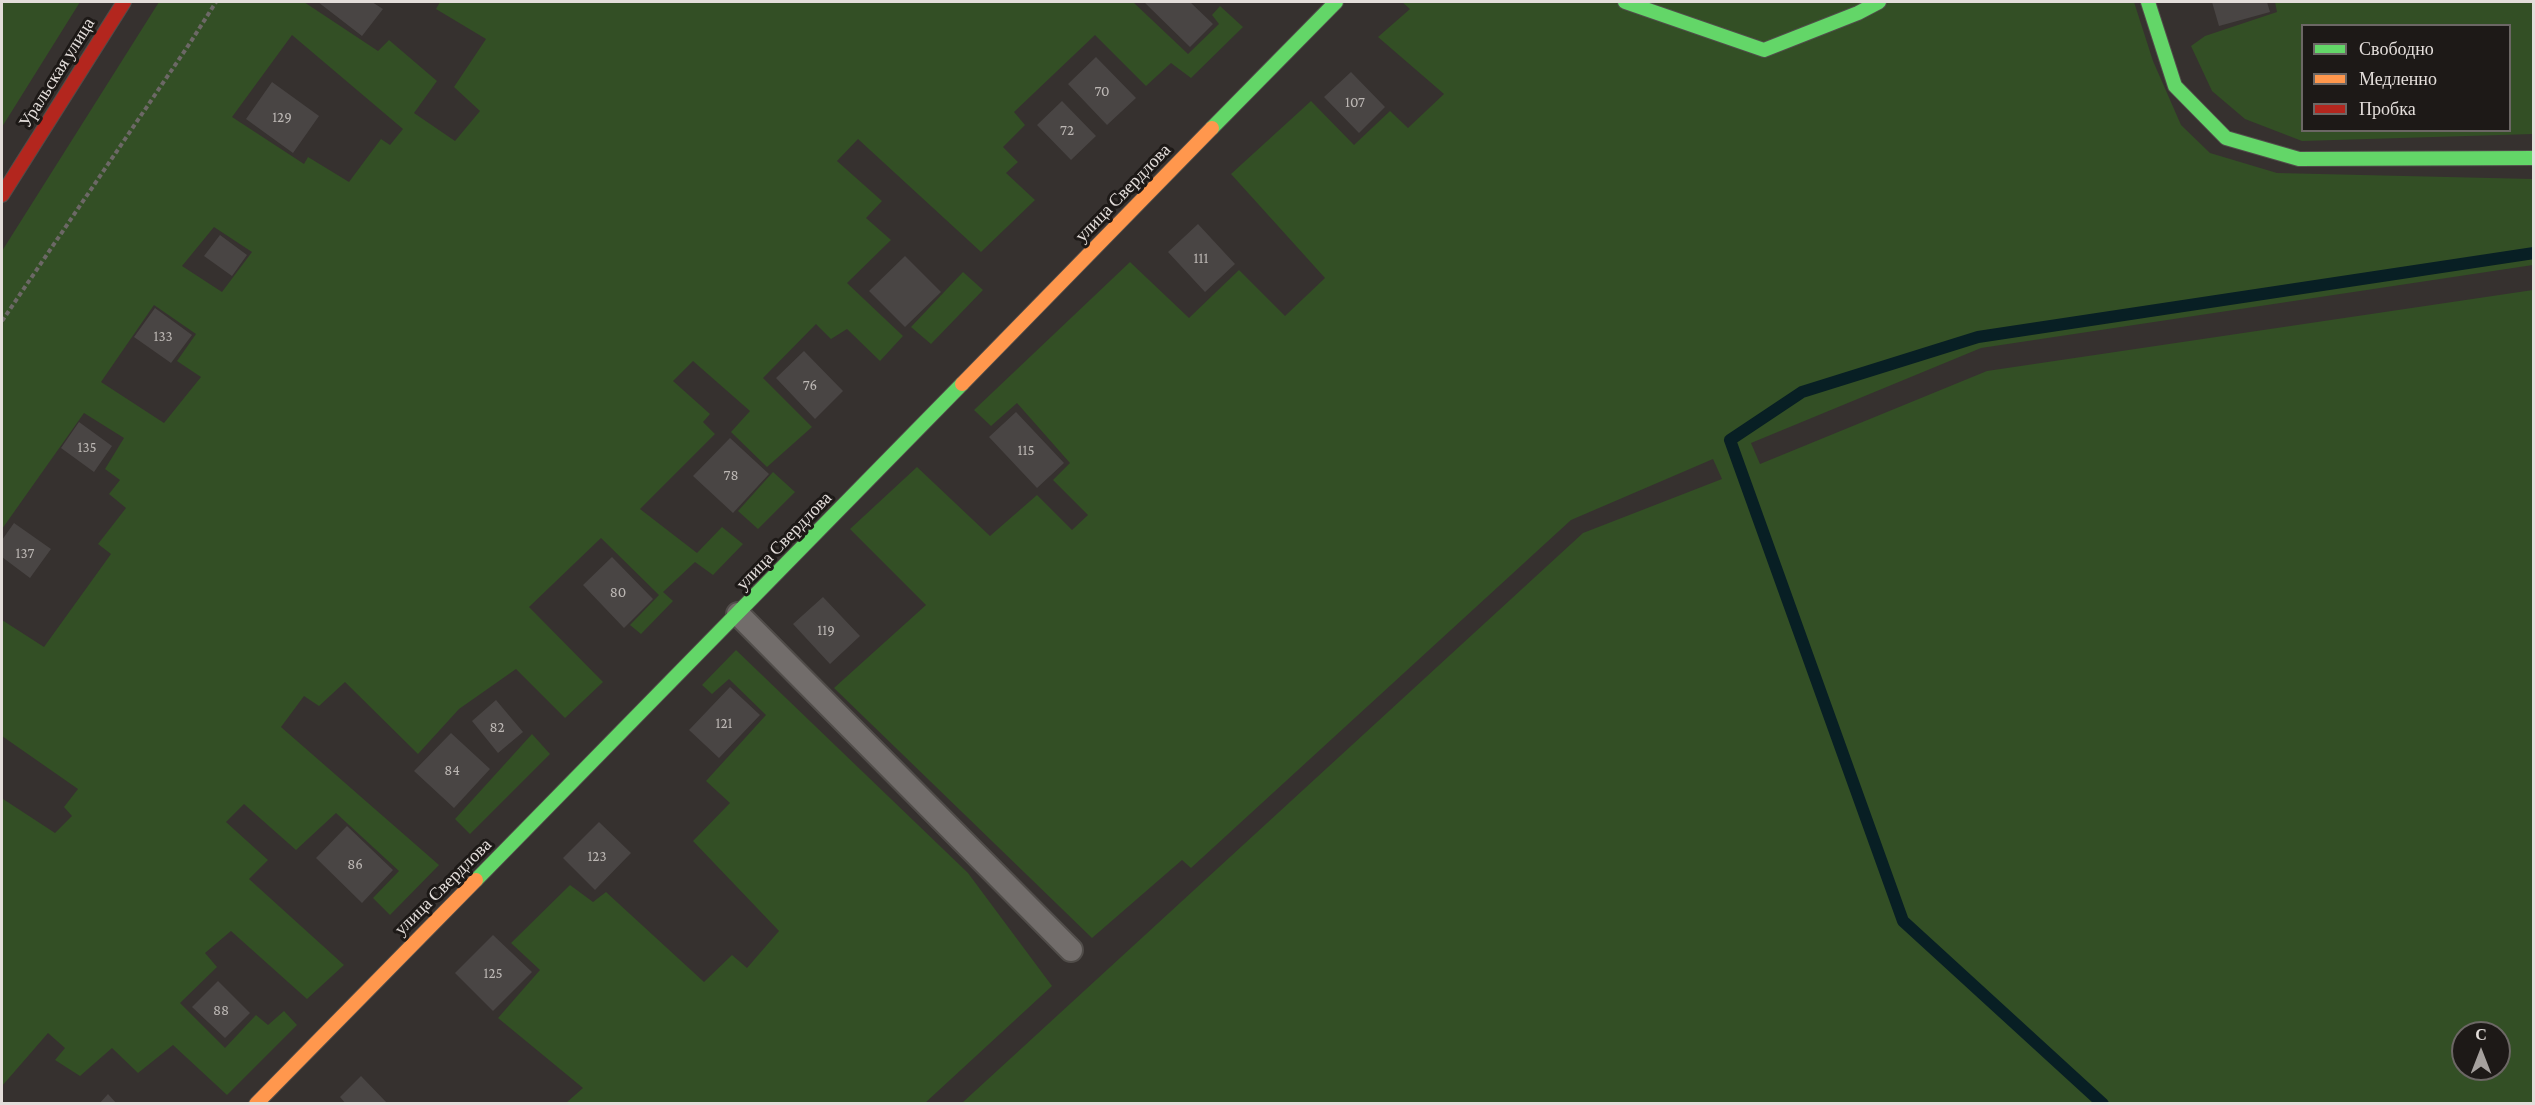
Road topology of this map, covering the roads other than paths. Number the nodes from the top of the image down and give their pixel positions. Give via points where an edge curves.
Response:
1 (124, 2) edge
2 (1336, 2) edge
3 (1625, 2) edge
4 (1879, 2) edge
5 (2148, 2) edge
6 (2534, 158) edge
7 (2, 195) edge
8 (738, 614) junction
9 (1071, 950) dead end
10 (256, 1104) edge

1 - 7 street, Уральская улица
2 - 8 street, улица Свердлова
3 - 4 street via 1764,50
5 - 6 street via 2175,86 2226,138 2299,159
8 - 9 lane
8 - 10 street, улица Свердлова

